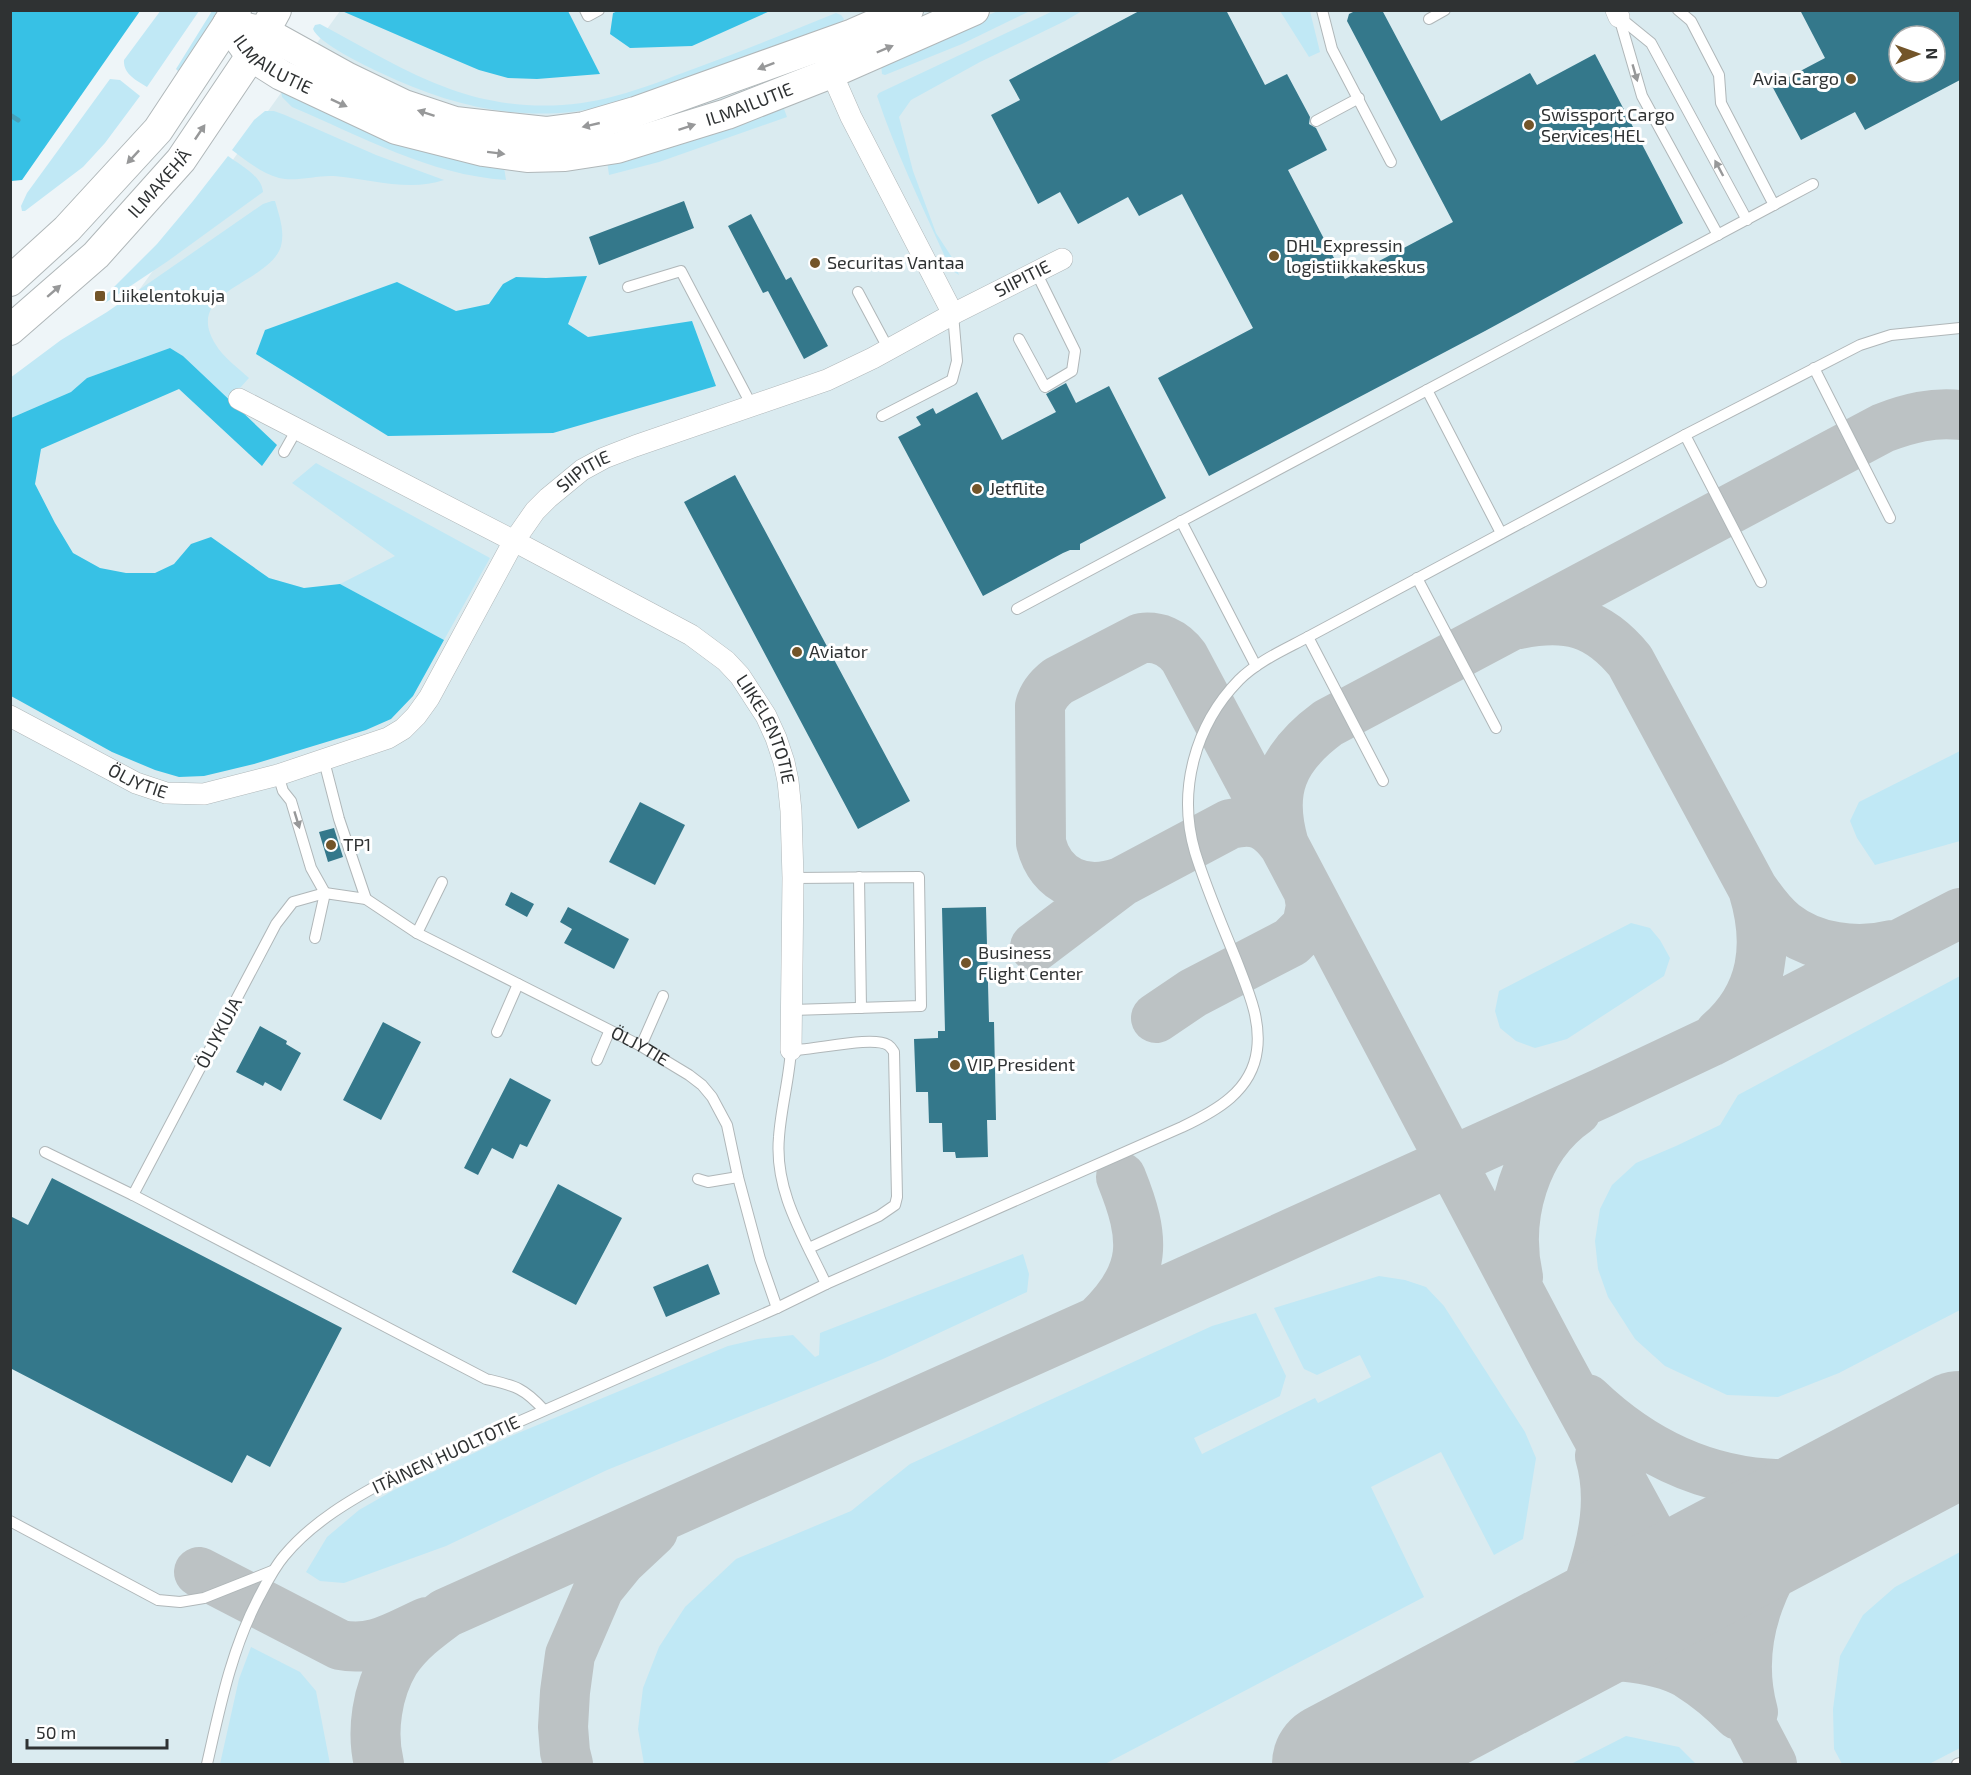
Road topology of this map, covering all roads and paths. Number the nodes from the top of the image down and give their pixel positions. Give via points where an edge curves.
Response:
1 (585, 10) edge
2 (598, 10) edge
3 (908, 10) edge
4 (974, 10) edge
5 (1322, 10) edge
6 (1445, 10) edge
7 (1678, 10) edge
8 (1618, 14) edge
9 (232, 17) edge
10 (1429, 19) dead end
11 (264, 33) edge
12 (821, 45) junction
13 (831, 73) junction
14 (1359, 98) junction
15 (1316, 121) dead end
16 (1391, 162) dead end
17 (1813, 184) dead end
18 (1774, 205) junction
19 (1746, 220) junction
20 (1718, 235) junction
21 (1062, 259) dead end
22 (1036, 272) junction
23 (10, 281) edge
24 (628, 286) dead end
25 (858, 292) dead end
26 (953, 314) junction
27 (1960, 328) edge
28 (10, 330) edge
29 (1019, 339) dead end
30 (889, 350) junction
31 (1814, 368) junction
32 (1427, 390) junction
33 (239, 399) dead end
34 (752, 406) junction
35 (882, 416) dead end
36 (297, 429) junction
37 (1685, 435) junction
38 (284, 452) dead end
39 (1890, 518) dead end
40 (1181, 521) junction
41 (1501, 533) junction
42 (514, 541) junction
43 (1417, 578) junction
44 (1761, 582) dead end
45 (1017, 609) dead end
46 (1308, 637) junction
47 (1256, 666) junction
48 (10, 716) edge
49 (1496, 728) dead end
50 (324, 761) junction
51 (278, 776) junction
52 (1383, 781) dead end
53 (859, 877) junction
54 (793, 878) junction
55 (442, 882) dead end
56 (325, 893) junction
57 (366, 899) junction
58 (417, 933) junction
59 (315, 938) dead end
60 (518, 984) junction
61 (663, 996) dead end
62 (861, 1008) junction
63 (792, 1010) junction
64 (497, 1032) dead end
65 (609, 1032) junction
66 (641, 1046) junction
67 (791, 1050) junction
68 (597, 1060) dead end
69 (45, 1152) dead end
70 (738, 1178) junction
71 (698, 1179) dead end
72 (133, 1195) junction
73 (809, 1248) junction
74 (826, 1284) junction
75 (777, 1308) junction
76 (544, 1410) junction
77 (10, 1521) edge
78 (272, 1571) junction
79 (207, 1764) edge

1 - 2 lane via 588,16
3 - 12 main road, ILMAILUTIE
13 -> 4 main road, ILMAILUTIE
5 - 14 lane via 1332,49
6 - 10 lane
7 - 18 lane via 1691,21 1719,75 1721,103
19 -> 8 lane via 1651,43
8 -> 20 lane via 1642,96
9 - 11 main road, ILMAILUTIE
9 -> 23 main road, ILMAKEHÄ via 158,130 67,229
12 -> 11 main road, ILMAILUTIE via 627,115 546,132 455,122 404,105
11 -> 13 main road, ILMAILUTIE via 281,75 396,129 483,151 527,157 565,156 655,138
28 -> 11 main road, ILMAKEHÄ via 96,255 181,160
12 - 13 street
13 - 26 street
14 - 15 lane
14 - 16 lane
17 - 18 lane
18 - 19 lane
19 - 20 lane
20 - 32 lane
21 - 22 street, SIIPITIE
22 - 26 street, SIIPITIE
22 - 29 lane via 1075,351 1072,371 1045,387
24 - 34 lane via 681,271
25 - 30 lane
26 - 30 street, SIIPITIE
26 - 35 lane via 957,361 952,380
27 - 31 lane, ITÄINEN HUOLTOTIE via 1891,335 1860,345
30 - 34 street, SIIPITIE via 827,380
31 - 37 lane, ITÄINEN HUOLTOTIE
31 - 39 lane
32 - 40 lane
32 - 41 lane
33 - 36 street
34 - 42 street, SIIPITIE via 635,446 582,470 535,511
36 - 38 lane
36 - 42 street
37 - 41 lane, ITÄINEN HUOLTOTIE
37 - 44 lane
40 - 45 lane
40 - 47 lane
41 - 43 lane, ITÄINEN HUOLTOTIE
42 - 50 street, SIIPITIE via 441,680 417,716 388,738
42 - 54 street, LIIKELENTOTIE via 691,635 740,676 766,716 784,762 791,811
43 - 46 lane, ITÄINEN HUOLTOTIE
43 - 49 lane
46 - 47 lane, ITÄINEN HUOLTOTIE
46 - 52 lane
47 - 74 lane, ITÄINEN HUOLTOTIE via 1224,697 1202,734 1188,795 1195,852 1243,977 1258,1032 1257,1052 1240,1089 1210,1114
48 - 51 street, ÖLJYTIE via 136,783 166,793 204,794
50 - 51 street, ÖLJYTIE
50 - 57 lane
51 -> 56 lane
53 - 54 lane
53 - 62 lane
53 - 62 lane via 919,877 921,971 921,1006
54 - 63 street, LIIKELENTOTIE
55 - 58 lane
56 - 57 lane, ÖLJYTIE
56 - 59 lane
56 - 72 lane, ÖLJYKUJA via 293,902 276,924
57 - 58 lane, ÖLJYTIE
58 - 60 lane, ÖLJYTIE
60 - 64 lane
60 - 65 lane, ÖLJYTIE
61 - 66 lane
62 - 63 lane
63 - 67 street, LIIKELENTOTIE
65 - 66 lane, ÖLJYTIE
65 - 68 lane
66 - 70 lane, ÖLJYTIE via 689,1075 712,1097 727,1125
67 - 73 lane via 779,1162 787,1199
67 - 73 lane via 882,1042 894,1052 895,1205
69 - 72 lane
70 - 71 lane via 708,1182
70 - 75 lane, ÖLJYTIE
72 - 76 lane via 486,1379 528,1393
73 - 74 lane
74 - 75 lane, ITÄINEN HUOLTOTIE
75 - 76 lane, ITÄINEN HUOLTOTIE
76 - 78 lane, ITÄINEN HUOLTOTIE via 390,1478 345,1503 305,1536
77 - 78 lane via 158,1600 204,1598
78 - 79 lane, ITÄINEN HUOLTOTIE via 244,1626 230,1667

